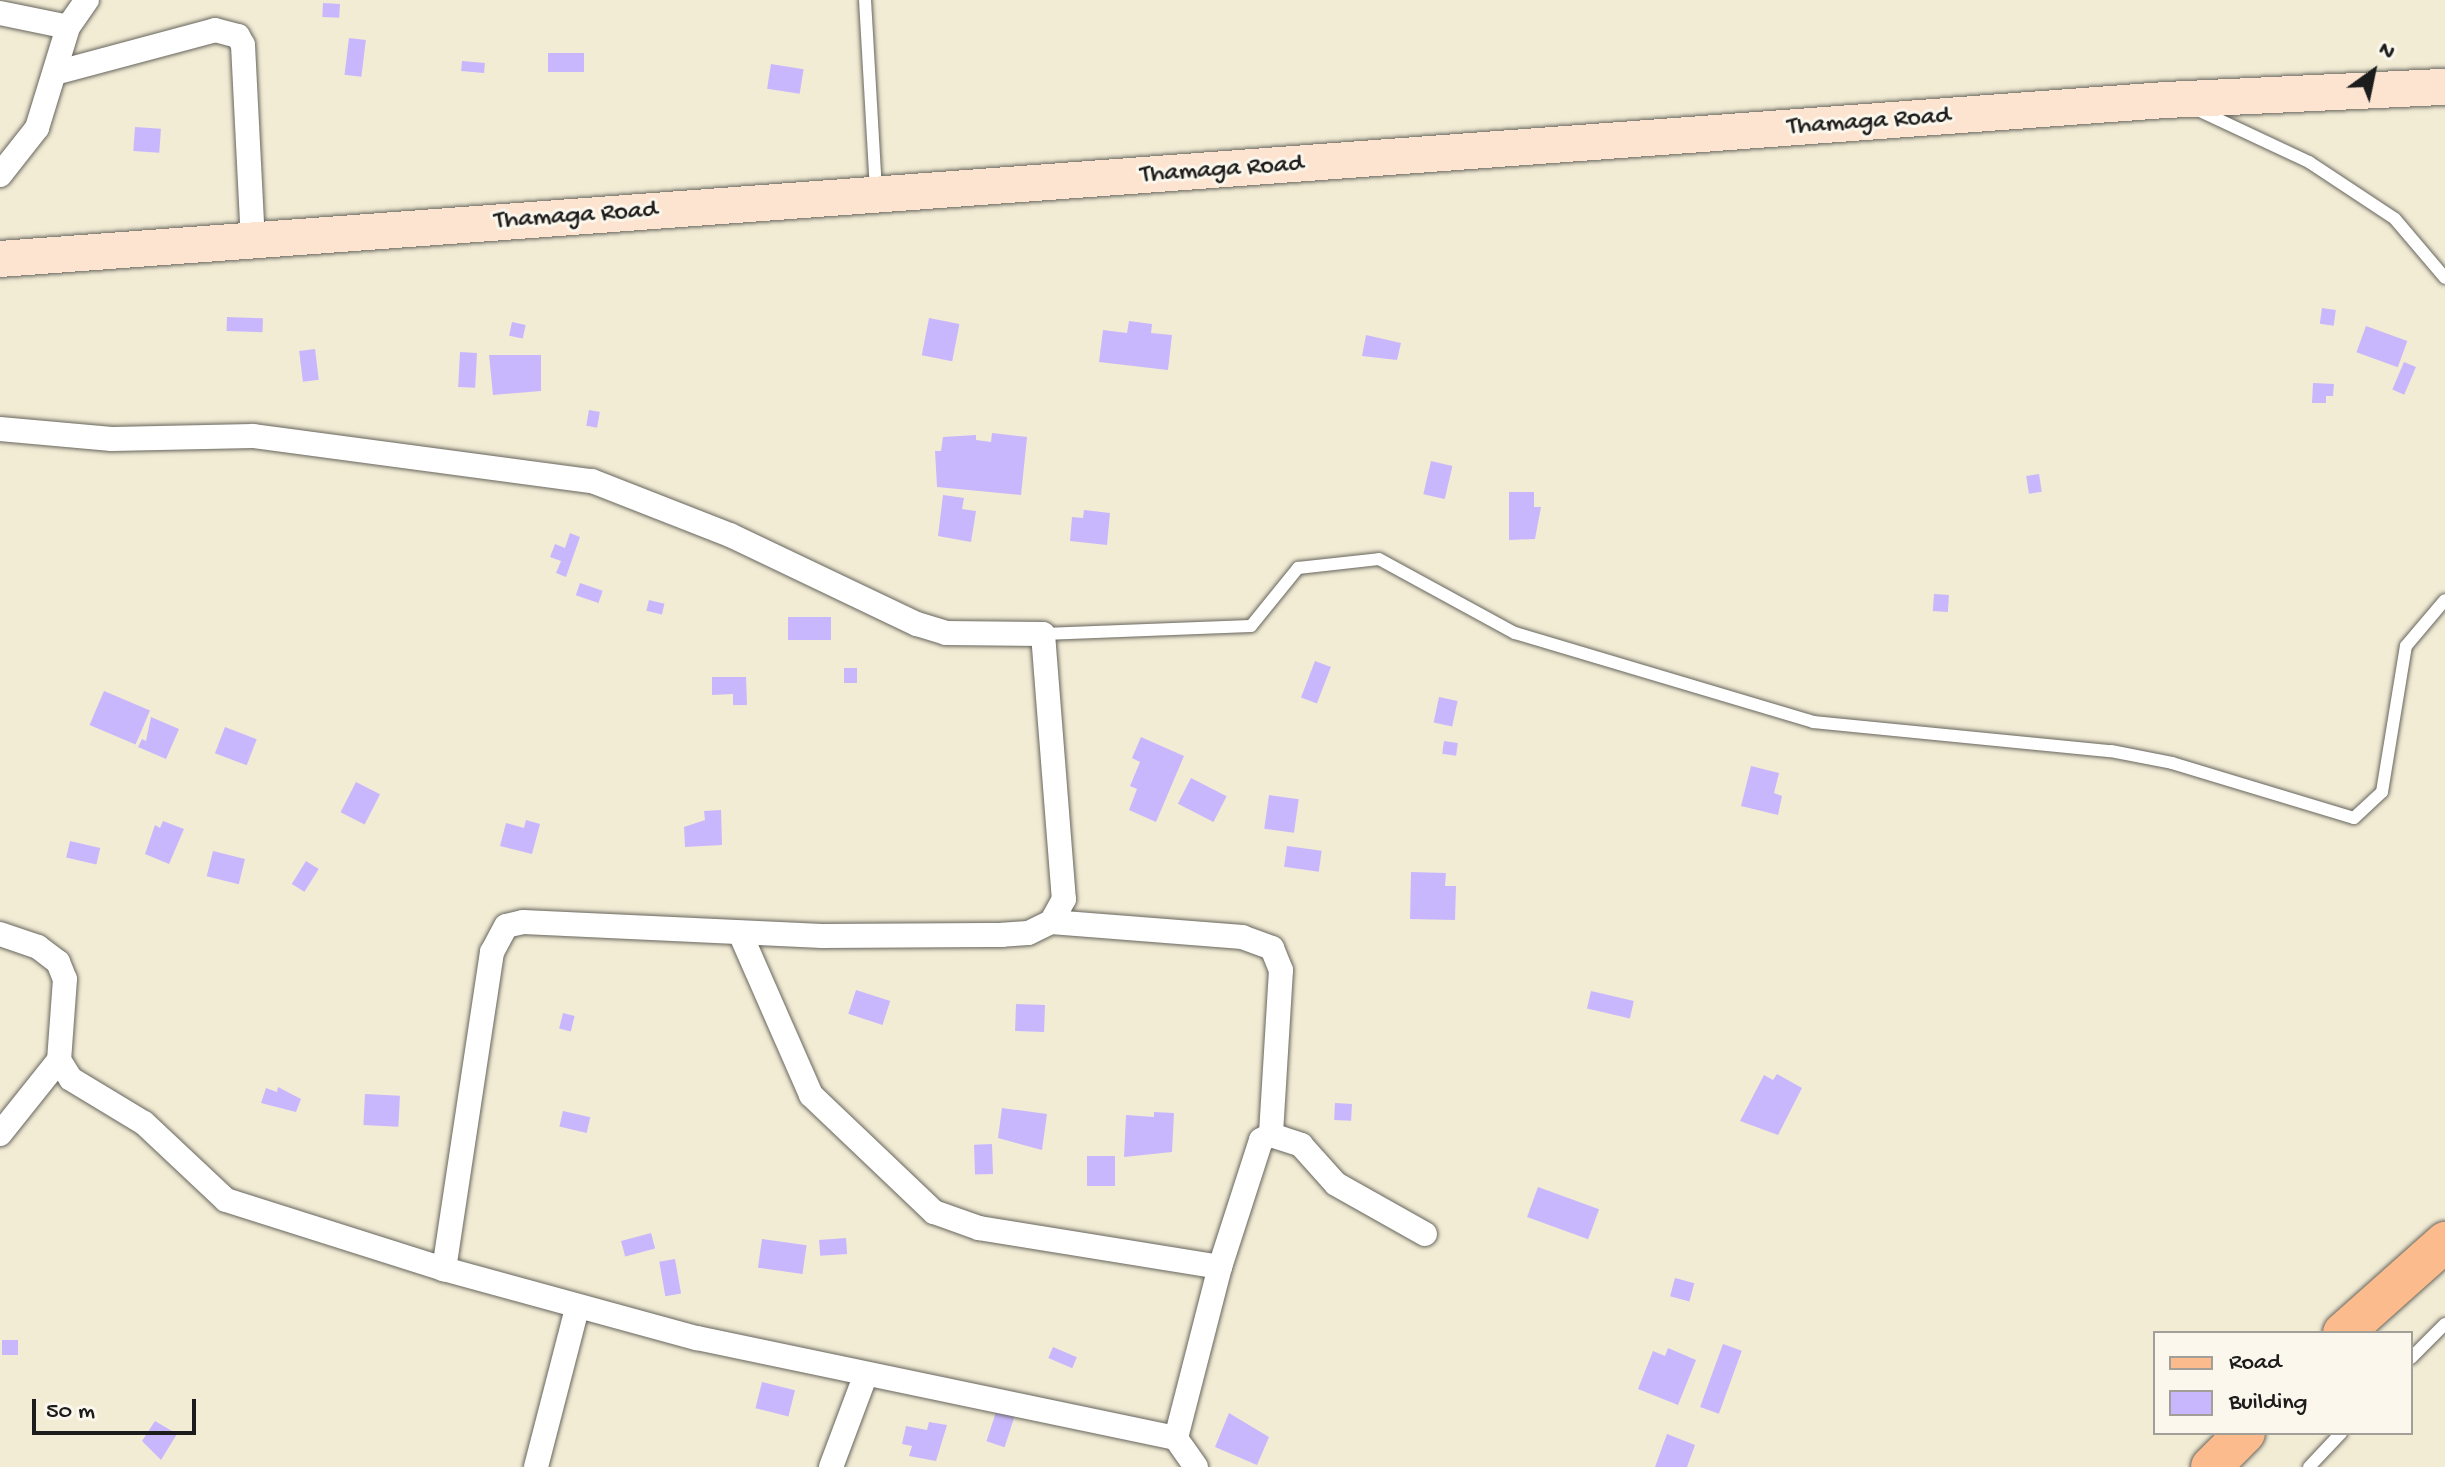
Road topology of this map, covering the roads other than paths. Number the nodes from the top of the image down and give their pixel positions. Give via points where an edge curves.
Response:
1 (87, 0) edge
2 (865, 0) edge
3 (0, 13) edge
4 (68, 27) junction
5 (55, 73) junction
6 (2445, 87) edge
7 (2175, 100) junction
8 (0, 175) edge
9 (877, 195) junction
10 (253, 241) junction
11 (0, 259) edge
12 (2445, 278) edge
13 (0, 429) edge
14 (2445, 600) edge
15 (1043, 634) junction
16 (1051, 922) junction
17 (740, 933) junction
18 (0, 934) edge
19 (59, 1060) junction
20 (0, 1134) edge
21 (1271, 1135) junction
22 (1425, 1234) dead end
23 (2445, 1242) edge
24 (1220, 1267) junction
25 (444, 1269) junction
26 (577, 1308) junction
27 (2445, 1324) edge
28 (2345, 1331) edge
29 (2413, 1356) edge
30 (866, 1374) junction
31 (2243, 1435) edge
32 (2339, 1435) edge
33 (1176, 1438) junction
34 (536, 1467) edge
35 (831, 1467) edge
36 (1196, 1467) edge
37 (2211, 1467) edge
38 (2309, 1467) edge

1 - 4 street
2 - 9 lane
3 - 4 street
4 - 5 street
5 - 8 street via 37,128
5 - 10 street via 215,30 238,36 243,45
6 - 7 main road, Thamaga Road
7 - 9 main road, Thamaga Road
7 - 12 lane via 2309,162 2395,219
9 - 10 main road, Thamaga Road
10 - 11 main road, Thamaga Road
13 - 15 street via 112,439 253,436 592,481 730,535 917,624 946,633
14 - 15 lane via 2406,646 2382,792 2354,818 2172,763 2111,751 1813,722 1515,633 1379,559 1298,568 1251,626
15 - 16 street via 1064,899
16 - 17 street via 1028,933 1002,935
16 - 21 street via 1242,937 1272,948 1281,970
17 - 24 street via 811,1095 934,1212 979,1228
17 - 25 street via 523,922 506,926 492,952
18 - 19 street via 38,947 58,962 65,979
19 - 20 street
19 - 25 street via 71,1079 144,1123 226,1200
21 - 22 street via 1301,1145 1336,1184
21 - 24 street via 1261,1140
23 - 28 main road
24 - 33 street
25 - 26 street
26 - 30 street
26 - 34 street
27 - 29 lane
30 - 33 street
30 - 35 street
31 - 37 main road
32 - 38 lane
33 - 36 street

